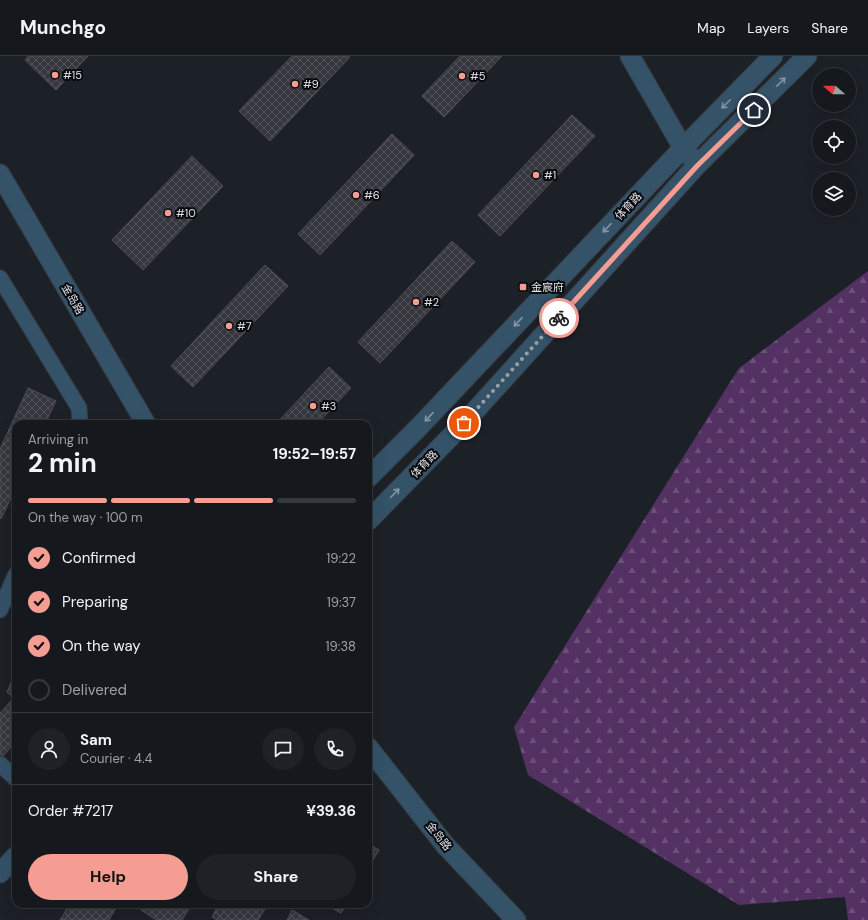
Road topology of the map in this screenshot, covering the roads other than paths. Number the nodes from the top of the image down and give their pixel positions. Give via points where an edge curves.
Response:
1 (630, 56) edge
2 (773, 56) edge
3 (807, 56) edge
4 (683, 148) junction
5 (697, 166) junction
6 (0, 174) edge
7 (0, 278) edge
8 (80, 420) edge
9 (144, 420) edge
10 (372, 474) edge
11 (372, 517) edge
12 (12, 583) edge
13 (0, 610) edge
14 (372, 752) edge
15 (0, 764) edge
16 (12, 775) edge
17 (12, 860) edge
18 (0, 873) edge
19 (516, 920) edge

1 - 4 street
2 -> 4 street, 体育路
5 -> 3 street, 体育路
4 - 5 street
4 -> 10 street, 体育路
11 -> 5 street, 体育路 via 464,423
6 - 9 street, 金岛路
7 - 8 street via 79,408
12 - 13 street
14 - 19 street, 金岛路 via 446,845
15 - 16 street
17 - 18 street

